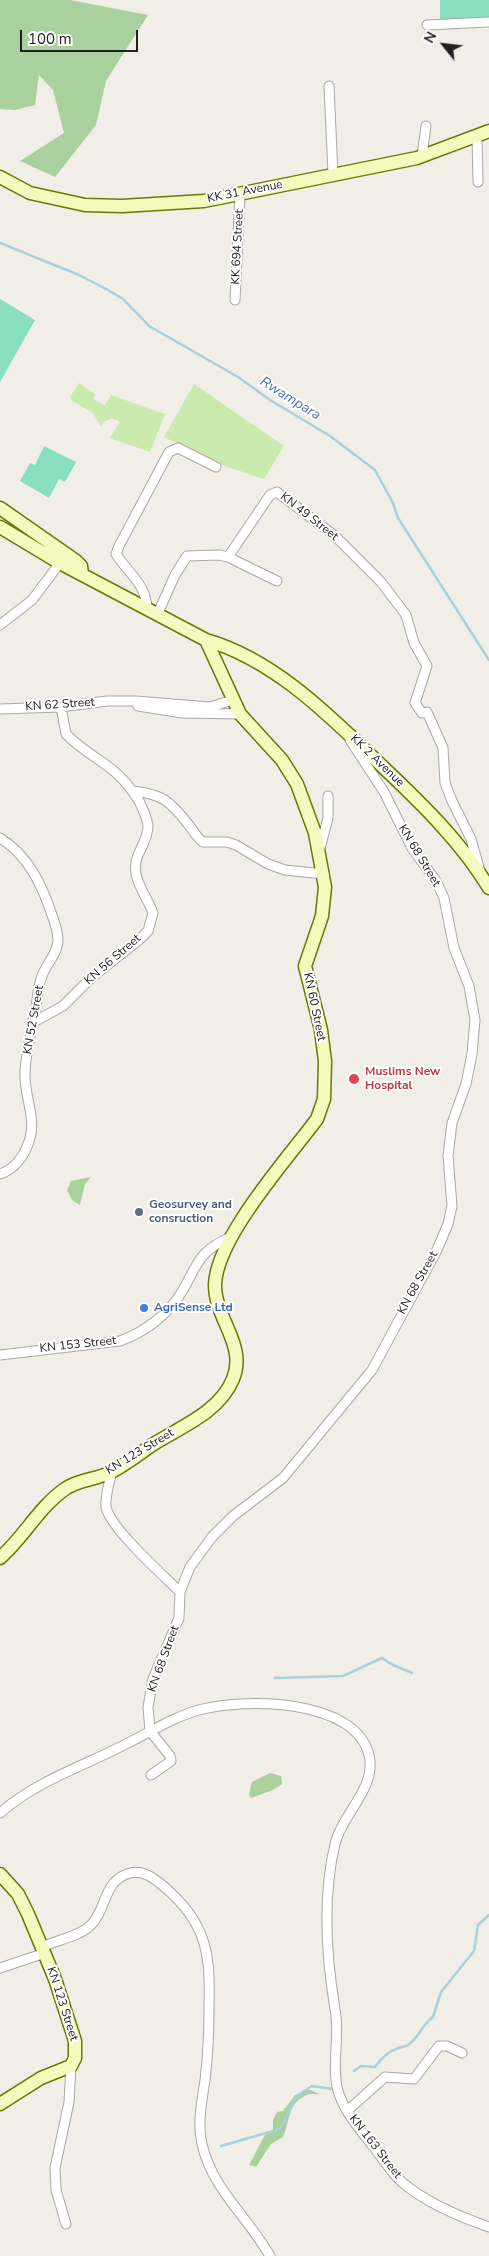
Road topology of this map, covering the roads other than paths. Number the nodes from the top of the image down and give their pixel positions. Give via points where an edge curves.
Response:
1 (489, 22) edge
2 (427, 25) dead end
3 (329, 86) dead end
4 (426, 126) dead end
5 (489, 131) edge
6 (476, 136) junction
7 (422, 156) junction
8 (333, 174) junction
9 (0, 177) edge
10 (478, 182) dead end
11 (240, 195) junction
12 (235, 300) dead end
13 (216, 467) dead end
14 (0, 508) edge
15 (0, 527) edge
16 (228, 556) junction
17 (60, 563) junction
18 (82, 574) junction
19 (277, 581) dead end
20 (152, 610) junction
21 (0, 625) edge
22 (206, 640) junction
23 (245, 656) junction
24 (216, 660) junction
25 (233, 700) junction
26 (121, 701) junction
27 (61, 707) junction
28 (0, 709) edge
29 (240, 714) junction
30 (340, 726) junction
31 (132, 791) junction
32 (328, 796) dead end
33 (0, 838) edge
34 (319, 852) junction
35 (324, 874) junction
36 (481, 874) junction
37 (489, 888) edge
38 (32, 1023) junction
39 (0, 1174) edge
40 (231, 1237) junction
41 (226, 1323) joint
42 (0, 1355) edge
43 (112, 1472) junction
44 (0, 1558) edge
45 (180, 1592) junction
46 (150, 1732) junction
47 (151, 1776) dead end
48 (0, 1813) edge
49 (0, 1874) edge
50 (43, 1950) junction
51 (0, 1968) edge
52 (462, 2053) dead end
53 (71, 2066) junction
54 (0, 2104) edge
55 (347, 2111) junction
56 (66, 2224) dead end
57 (489, 2228) edge
58 (270, 2256) edge

1 - 2 street
3 - 8 street
4 - 7 street
5 - 6 main road, KK 31 Avenue
6 - 7 main road, KK 31 Avenue
6 - 10 street
7 - 8 main road, KK 31 Avenue
8 - 11 main road, KK 31 Avenue
9 - 11 main road, KK 31 Avenue via 30,194 85,205 204,201
11 - 12 street, KK 694 Street
13 - 20 street via 178,448 169,452 119,546 116,554 140,583
14 - 18 main road via 76,561
15 - 17 main road, KK 2 Avenue
16 - 19 street
16 - 20 street via 188,556
16 - 36 street, KN 49 Street via 270,495 277,492 335,536 381,582 406,615 414,643 427,666 415,703 425,712 443,748 445,782 472,838
17 - 18 main road, KK 2 Avenue
17 - 21 street via 32,600
18 - 20 main road, KK 2 Avenue
20 - 22 main road, KK 2 Avenue
22 - 23 main road, KK 2 Avenue
22 - 24 main road
23 - 24 main road
23 - 30 main road, KK 2 Avenue via 292,685
24 - 25 main road, KN 60 Street
25 - 26 street, KN 62 Street via 210,707
25 - 29 main road, KN 60 Street
26 - 27 street, KN 62 Street
26 - 29 street, KN 62 Street via 182,713
27 - 28 street, KN 62 Street
27 - 31 street, KN 56 Street via 66,734 118,772
29 - 34 main road, KN 60 Street via 282,760 297,784 306,803
30 - 36 main road, KK 2 Avenue via 423,806
30 - 45 street, KN 68 Street via 384,792 412,848 436,881 444,898 454,948 469,986 475,1020 466,1084 452,1123 448,1156 452,1206 437,1250 372,1370 283,1478 233,1516 212,1537 190,1567
31 - 35 street via 159,796 203,842 236,844 268,864 285,870
31 - 38 street, KN 56 Street via 145,813 148,827 135,863 135,873 153,913 148,931 63,1006
32 - 34 street via 328,818
33 - 38 street, KN 52 Street via 28,864 44,890 56,927 58,941 54,955 42,974
34 - 35 main road, KN 60 Street
35 - 40 main road, KN 60 Street via 324,904 305,966 324,1053 322,1109
36 - 37 main road, KK 2 Avenue
38 - 39 street, KN 52 Street via 25,1074 31,1137 22,1157 12,1168
40 - 41 main road, KN 60 Street via 220,1261 215,1286
40 - 42 street, KN 153 Street via 201,1256 167,1311 130,1338
41 - 43 main road, KN 123 Street via 238,1358 232,1380 220,1400 204,1414
43 - 44 main road, KN 123 Street via 82,1480 60,1493
43 - 45 street via 107,1510 127,1538
45 - 46 street, KN 68 Street via 177,1624 150,1693
46 - 47 street via 171,1758 170,1763
46 - 48 street, KN 163 Street via 35,1787
46 - 55 street, KN 163 Street via 200,1709 226,1704 274,1704 309,1709 336,1719 354,1732 368,1752 371,1765 369,1780 343,1821 335,1842 326,1931 336,2012 335,2074 340,2099
49 - 50 main road, KN 123 Street via 18,1894
50 - 51 street
50 - 53 main road, KN 123 Street via 75,2042 75,2058
50 - 58 street via 90,1926 108,1890 122,1876 130,1873 151,1877 186,1908 203,1937 211,1974 201,2141 216,2182
52 - 55 street via 439,2046 414,2079 388,2076
53 - 54 main road via 41,2078
53 - 56 street via 67,2110 55,2168 56,2190
55 - 57 street, KN 163 Street via 403,2184 444,2208

